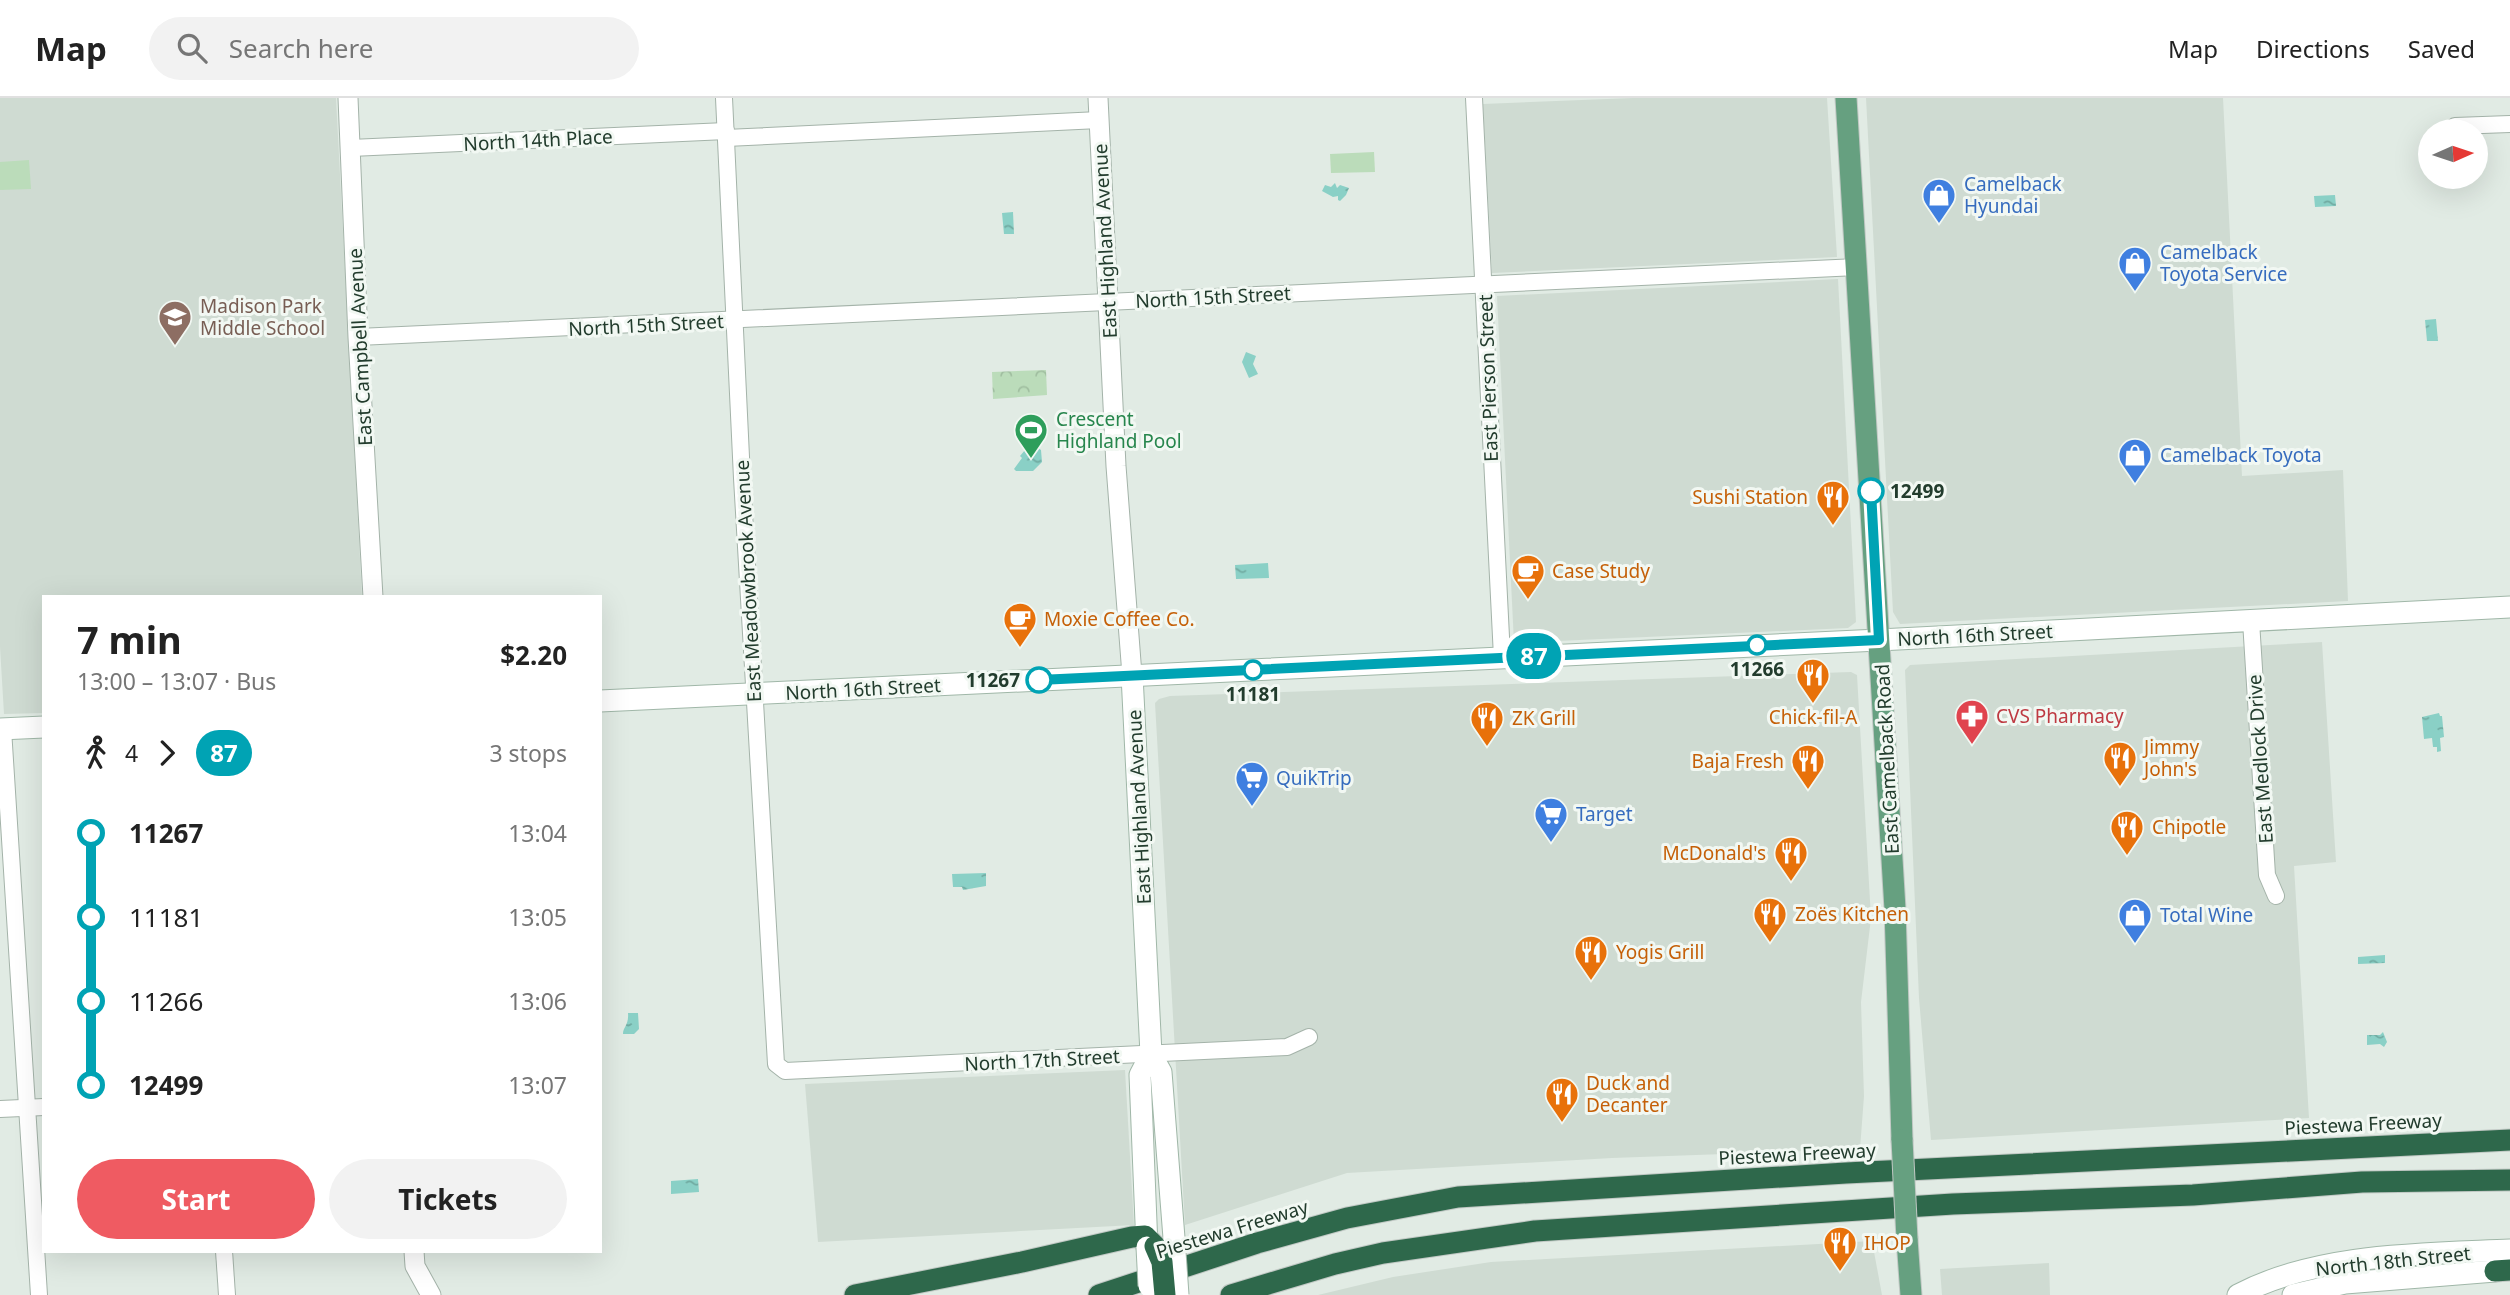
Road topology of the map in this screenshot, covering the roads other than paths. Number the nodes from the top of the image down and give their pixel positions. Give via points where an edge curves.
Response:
1 (348, 98) edge
2 (724, 98) edge
3 (1098, 98) edge
4 (1474, 98) edge
5 (1846, 98) edge
6 (1099, 120) junction
7 (2510, 124) edge
8 (2488, 125) edge
9 (726, 135) junction
10 (351, 148) junction
11 (1857, 267) junction
12 (1484, 284) junction
13 (1109, 302) junction
14 (734, 321) junction
15 (358, 337) junction
16 (373, 595) edge
17 (2510, 607) edge
18 (2251, 621) junction
19 (1879, 640) junction
20 (1502, 657) junction
21 (1132, 675) junction
22 (755, 694) junction
23 (602, 701) edge
24 (42, 727) edge
25 (1, 729) edge
26 (2276, 896) dead end
27 (1309, 1037) dead end
28 (1151, 1054) junction
29 (776, 1064) joint
30 (36, 1107) edge
31 (0, 1109) edge
32 (2510, 1140) edge
33 (2510, 1180) edge
34 (1155, 1242) junction
35 (2510, 1250) edge
36 (224, 1253) edge
37 (414, 1253) edge
38 (2505, 1270) edge
39 (39, 1295) edge
40 (227, 1295) edge
41 (431, 1295) edge
42 (855, 1295) edge
43 (1099, 1295) edge
44 (1150, 1295) edge
45 (1165, 1295) edge
46 (1178, 1295) edge
47 (1231, 1295) edge
48 (1911, 1295) edge
49 (2238, 1295) edge
50 (2293, 1295) edge

1 - 10 street, East Campbell Avenue
2 - 9 street, East Meadowbrook Avenue
3 - 6 street, East Highland Avenue
4 - 12 street, East Pierson Street
5 - 11 main road, East Camelback Road
6 - 9 street, North 14th Place
6 - 13 street, East Highland Avenue
7 - 8 street
9 - 10 street, North 14th Place
9 - 14 street, East Meadowbrook Avenue
10 - 15 street, East Campbell Avenue
11 - 12 street, North 15th Street
11 - 19 main road, East Camelback Road
12 - 13 street, North 15th Street
12 - 20 street, East Pierson Street
13 - 14 street, North 15th Street
13 - 21 street, East Highland Avenue
14 - 15 street, North 15th Street
14 - 22 street, East Meadowbrook Avenue
15 - 16 street, East Campbell Avenue
17 - 18 main road, North 16th Street
18 - 19 main road, North 16th Street
18 - 26 street, East Medlock Drive via 2267,875
19 - 20 main road, North 16th Street
19 - 48 main road, East Camelback Road, bridge
20 - 21 main road, North 16th Street
21 - 22 main road, North 16th Street
21 - 28 main road, East Highland Avenue
22 - 23 main road, North 16th Street
22 - 29 street, East Meadowbrook Avenue
24 - 25 main road
25 - 30 street
27 - 28 street, North 17th Street via 1287,1047
28 - 29 street, North 17th Street via 785,1071
28 - 34 main road, East Highland Avenue via 1161,1072
30 - 31 street
30 - 39 street
32 - 43 highway, Piestewa Freeway via 1458,1197 1257,1243
33 - 47 highway via 2362,1182 1535,1230 1383,1253
34 - 42 highway
34 - 44 main road, East Highland Avenue, bridge
34 - 45 highway, bridge
34 - 46 main road, East Highland Avenue, bridge
35 - 49 main road, North 18th Street via 2341,1263 2297,1271
36 - 40 street
37 - 41 street via 415,1266
38 - 50 main road, North 18th Street via 2345,1283

